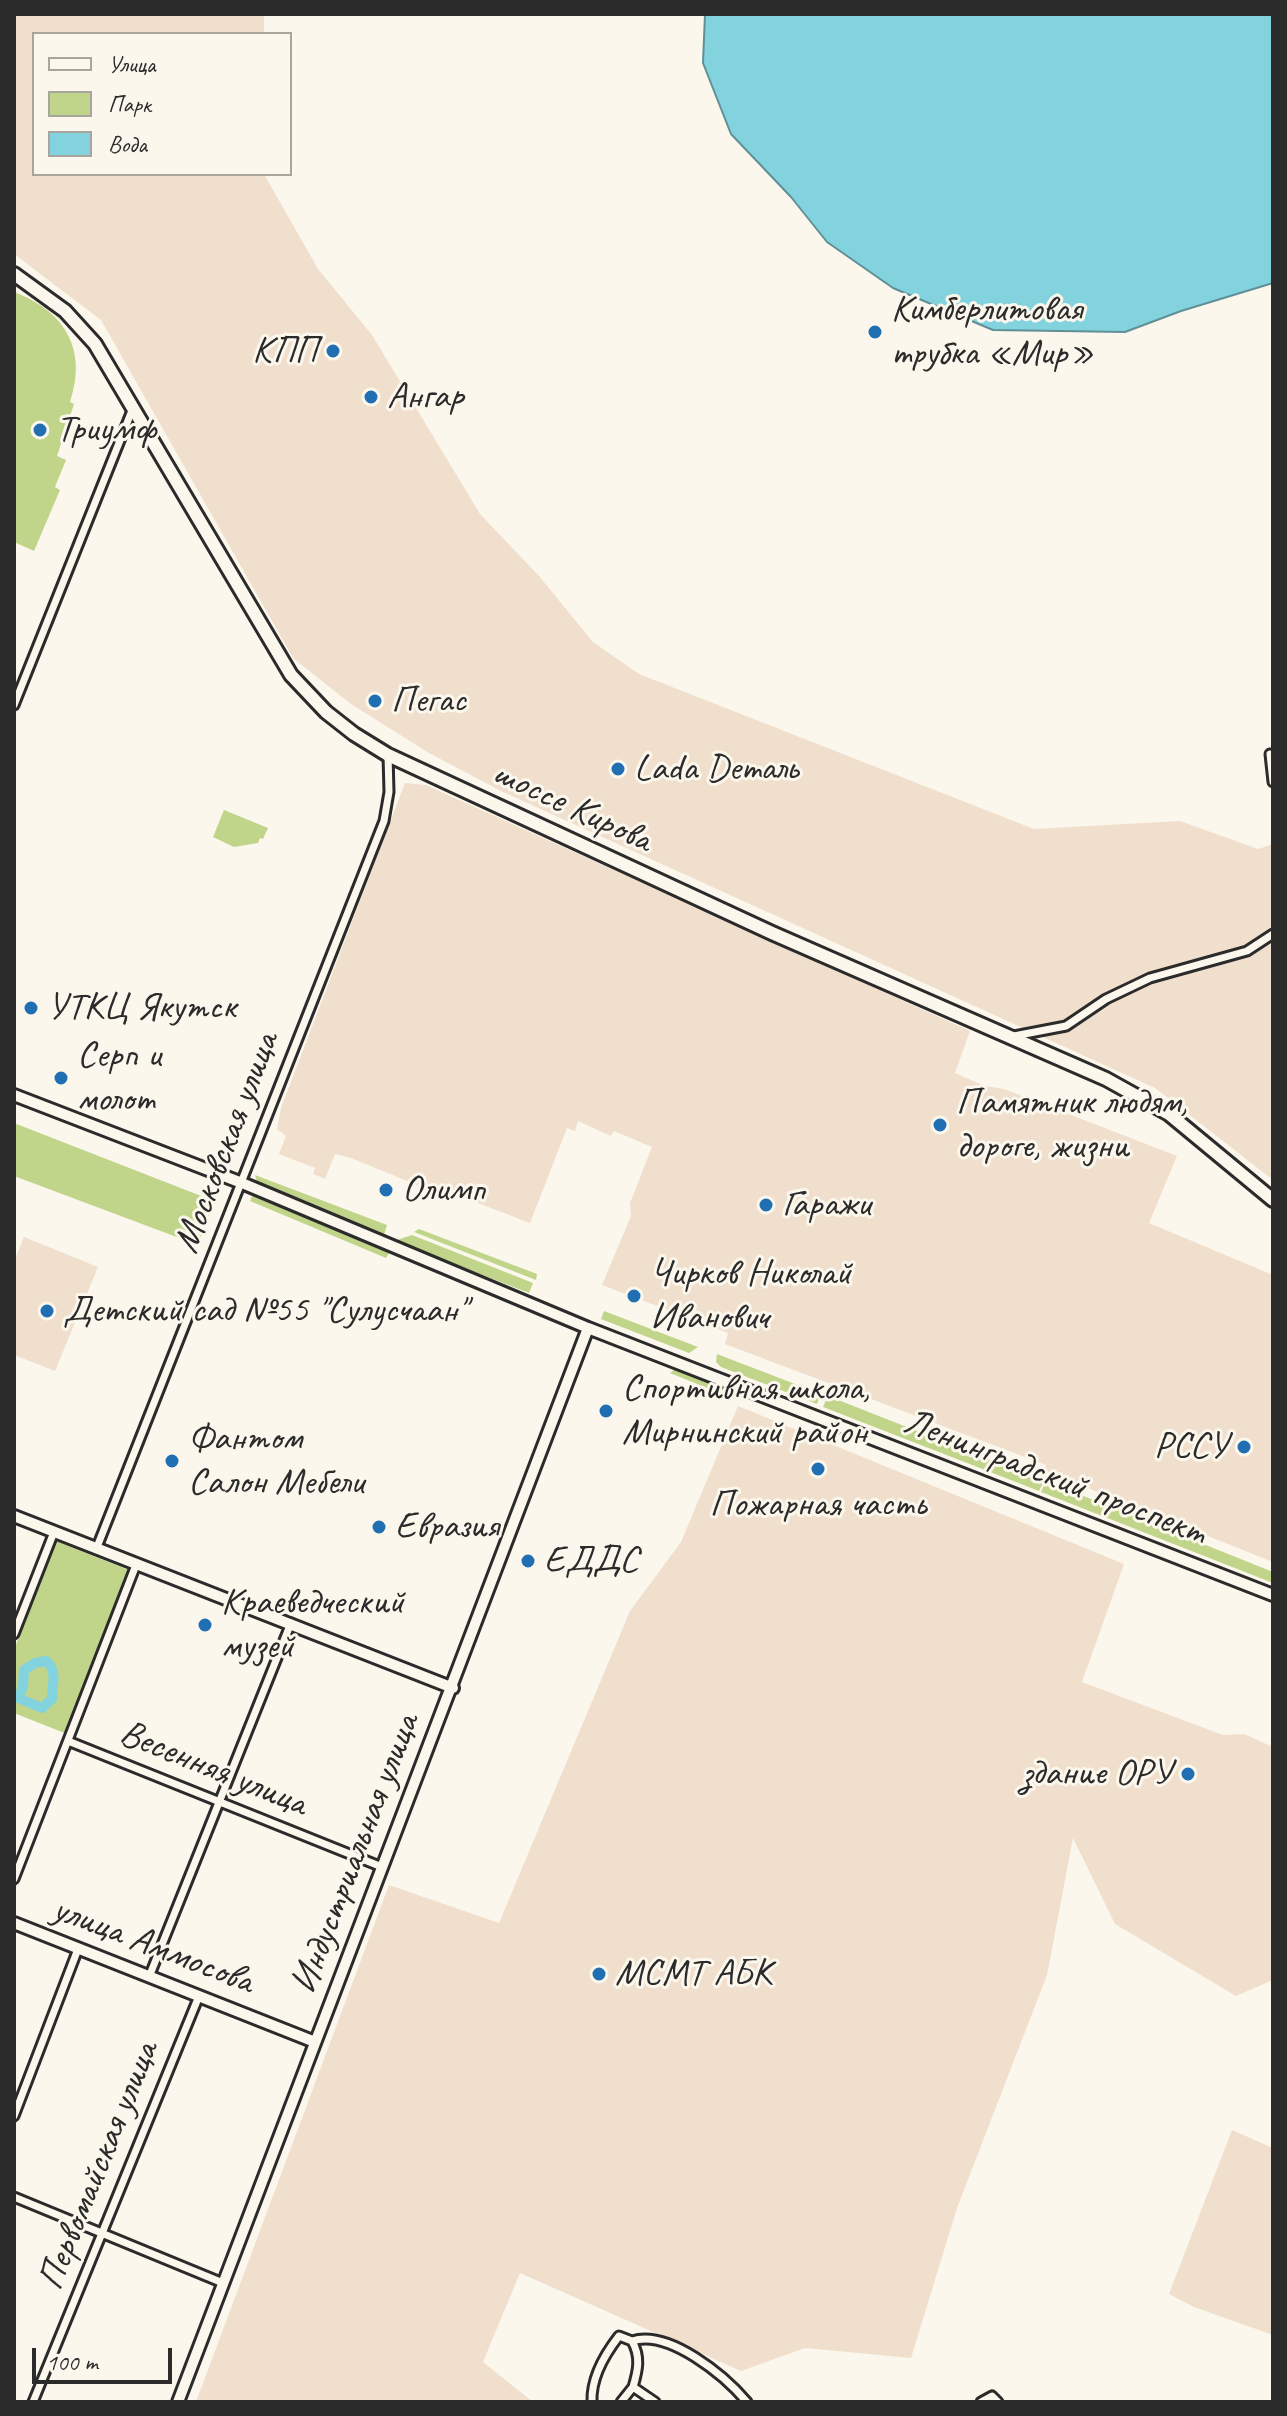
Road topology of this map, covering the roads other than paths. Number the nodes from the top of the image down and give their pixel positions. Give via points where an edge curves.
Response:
1 (14, 274) edge
2 (133, 408) junction
3 (14, 705) edge
4 (1270, 754) dead end
5 (388, 755) junction
6 (1273, 782) edge
7 (1273, 934) edge
8 (1012, 1037) junction
9 (14, 1095) edge
10 (242, 1183) junction
11 (1273, 1200) edge
12 (588, 1328) junction
13 (14, 1516) edge
14 (54, 1532) junction
15 (97, 1547) junction
16 (136, 1565) junction
17 (1273, 1595) edge
18 (291, 1623) junction
19 (14, 1634) edge
20 (453, 1688) junction
21 (68, 1741) junction
22 (219, 1802) junction
23 (382, 1867) junction
24 (14, 1879) edge
25 (14, 1923) edge
26 (78, 1949) junction
27 (149, 1977) junction
28 (199, 1996) junction
29 (315, 2042) junction
30 (14, 2116) edge
31 (14, 2197) edge
32 (102, 2234) junction
33 (223, 2283) junction
34 (632, 2341) junction
35 (633, 2387) junction
36 (33, 2402) edge
37 (178, 2402) edge
38 (592, 2402) edge
39 (621, 2402) edge
40 (655, 2402) edge
41 (747, 2402) edge
42 (981, 2402) edge
43 (998, 2402) edge

1 - 2 main road, шоссе Кирова via 77,322
2 - 3 street
2 - 5 main road, шоссе Кирова via 291,675 340,724
4 - 6 street
5 - 8 main road, шоссе Кирова via 758,927
5 - 10 street, Московская улица via 384,821
7 - 8 street via 1247,951 1150,978 1066,1026
8 - 11 main road, шоссе Кирова via 1150,1102
9 - 10 main road, Ленинградский проспект
10 - 12 main road, Ленинградский проспект
10 - 15 street, Московская улица
12 - 17 main road, Ленинградский проспект
12 - 20 main road, Индустриальная улица
13 - 14 main road
14 - 15 main road
14 - 19 street
15 - 16 main road
16 - 18 main road
16 - 21 street
18 - 20 main road
18 - 22 street
20 - 23 main road, Индустриальная улица
21 - 22 street, Весенняя улица
21 - 24 street
22 - 23 street, Весенняя улица
22 - 27 street
23 - 29 main road, Индустриальная улица
25 - 26 main road, улица Аммосова
26 - 27 main road, улица Аммосова
26 - 30 street
27 - 28 main road, улица Аммосова
28 - 29 main road, улица Аммосова
28 - 32 street, Первомайская улица
29 - 33 main road, Индустриальная улица
31 - 32 street
32 - 33 street
32 - 36 street, Первомайская улица
33 - 37 main road, Индустриальная улица
34 - 35 street via 639,2362
34 - 38 street via 619,2336 608,2350 595,2378
34 - 41 street via 652,2340 694,2355
35 - 39 street
35 - 40 street
42 - 43 street via 992,2396

